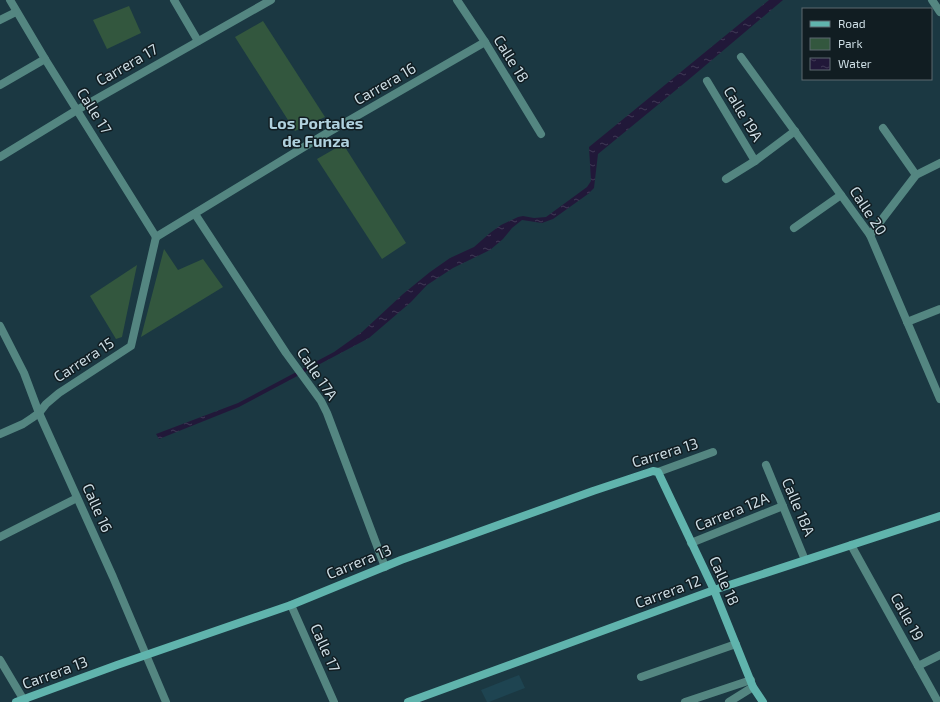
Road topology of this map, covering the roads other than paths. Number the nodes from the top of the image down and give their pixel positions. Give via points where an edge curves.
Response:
1 (10, 0) edge
2 (174, 0) edge
3 (457, 0) edge
4 (932, 0) edge
5 (268, 1) edge
6 (16, 12) junction
7 (940, 12) edge
8 (0, 20) edge
9 (198, 41) junction
10 (485, 42) junction
11 (741, 57) dead end
12 (45, 60) junction
13 (706, 81) dead end
14 (0, 85) edge
15 (77, 110) junction
16 (883, 128) dead end
17 (795, 131) junction
18 (541, 134) dead end
19 (0, 157) edge
20 (755, 161) junction
21 (940, 163) edge
22 (916, 175) junction
23 (726, 179) dead end
24 (841, 195) junction
25 (195, 214) junction
26 (794, 228) dead end
27 (870, 235) junction
28 (156, 236) junction
29 (940, 309) edge
30 (907, 322) junction
31 (0, 327) edge
32 (940, 399) edge
33 (39, 413) junction
34 (0, 434) edge
35 (713, 452) dead end
36 (766, 465) dead end
37 (658, 472) junction
38 (78, 498) junction
39 (782, 506) junction
40 (940, 516) edge
41 (0, 537) edge
42 (691, 544) junction
43 (851, 545) junction
44 (805, 560) junction
45 (385, 567) junction
46 (714, 590) junction
47 (291, 605) junction
48 (736, 644) junction
49 (146, 655) junction
50 (940, 655) edge
51 (0, 660) edge
52 (918, 666) junction
53 (641, 677) dead end
54 (752, 683) junction
55 (22, 701) edge
56 (166, 702) edge
57 (334, 702) edge
58 (408, 702) edge
59 (684, 702) edge
60 (729, 702) edge
61 (763, 702) edge
62 (938, 702) edge

1 - 6 street, Calle 17
2 - 9 street
3 - 10 street, Calle 18
4 - 7 street
5 - 9 street, Carrera 17
6 - 8 street
6 - 12 street, Calle 17
9 - 15 street, Carrera 17
10 - 18 street, Calle 18
10 - 25 street, Carrera 16 via 322,136
11 - 17 street, Calle 20
12 - 14 street
12 - 15 street, Calle 17
13 - 20 street, Calle 19A
15 - 19 street, Carrera 17
15 - 28 street, Calle 17
16 - 22 street
17 - 20 street
17 - 24 street, Calle 20
20 - 23 street
21 - 22 street
22 - 27 street
24 - 26 street
24 - 27 street, Calle 20
25 - 28 street, Carrera 16
25 - 45 street, Calle 17A via 295,366 321,401
27 - 30 street, Calle 20
28 - 33 street, Carrera 15 via 131,346 59,393
29 - 30 street
30 - 32 street, Calle 20
31 - 33 street, Calle 16 via 24,373
33 - 34 street, Carrera 15 via 23,424
33 - 38 street, Calle 16
35 - 37 street, Carrera 13
36 - 39 street, Calle 18A
37 - 42 main road, Calle 18
37 - 45 main road, Carrera 13 via 653,471 593,491
38 - 41 street
38 - 49 street, Calle 16
39 - 42 street, Carrera 12A
39 - 44 street, Calle 18A
40 - 43 main road, Carrera 12
42 - 46 main road, Calle 18
43 - 44 main road, Carrera 12
43 - 52 street, Calle 19
44 - 46 main road, Carrera 12
45 - 47 main road, Carrera 13
46 - 48 main road, Calle 18
46 - 58 main road, Carrera 12
47 - 49 main road, Carrera 13
47 - 57 street, Calle 17
48 - 53 street
48 - 54 main road, Calle 18
49 - 55 main road, Carrera 13
49 - 56 street, Calle 16
50 - 52 street
51 - 55 street
52 - 62 street, Calle 19
54 - 59 street
54 - 60 street
54 - 61 main road, Calle 18

